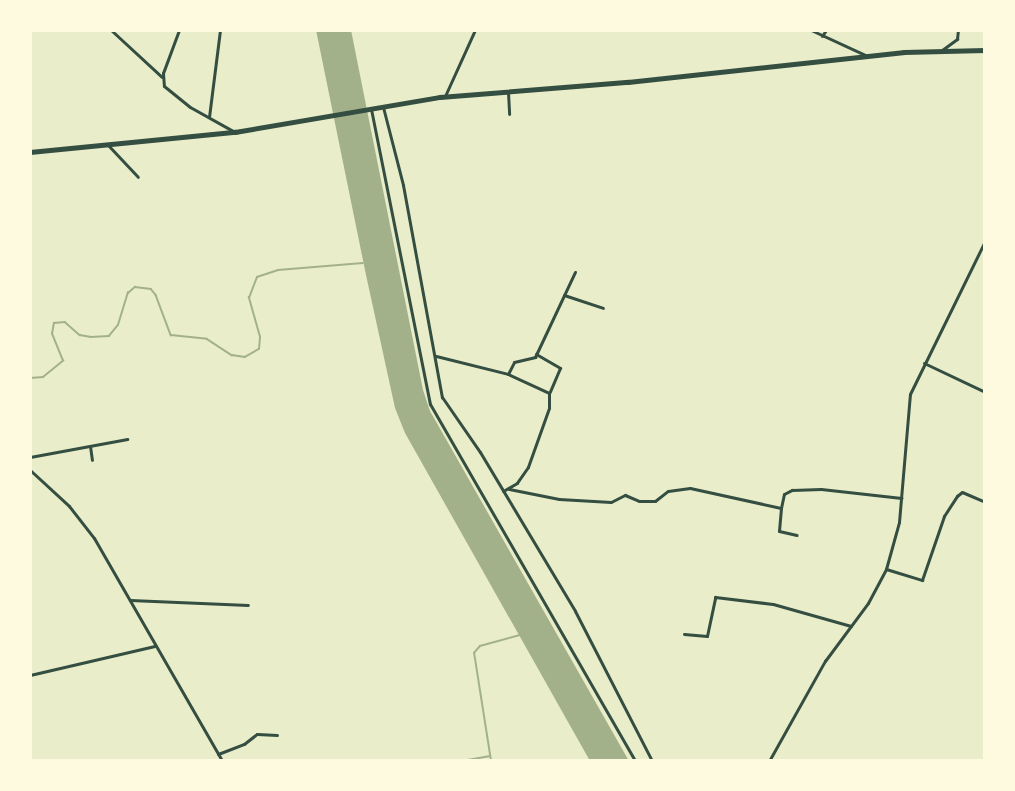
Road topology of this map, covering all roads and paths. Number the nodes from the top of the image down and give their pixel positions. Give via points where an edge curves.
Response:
1 (111, 30) edge
2 (180, 30) edge
3 (220, 30) edge
4 (476, 30) edge
5 (811, 30) edge
6 (826, 30) edge
7 (958, 30) edge
8 (822, 36) junction
9 (985, 49) edge
10 (936, 53) junction
11 (867, 56) junction
12 (162, 77) junction
13 (508, 91) junction
14 (444, 96) junction
15 (383, 105) junction
16 (369, 108) junction
17 (509, 114) dead end
18 (209, 117) junction
19 (235, 132) junction
20 (106, 143) junction
21 (30, 152) edge
22 (138, 177) dead end
23 (985, 242) edge
24 (574, 272) dead end
25 (564, 295) junction
26 (603, 308) dead end
27 (536, 354) junction
28 (436, 356) junction
29 (924, 363) junction
30 (508, 374) junction
31 (985, 392) edge
32 (549, 393) junction
33 (127, 439) dead end
34 (90, 446) junction
35 (30, 457) edge
36 (92, 460) dead end
37 (30, 470) edge
38 (509, 489) junction
39 (502, 491) junction
40 (902, 498) junction
41 (985, 502) edge
42 (781, 508) junction
43 (797, 535) dead end
44 (886, 569) junction
45 (130, 600) junction
46 (248, 605) dead end
47 (851, 626) junction
48 (684, 634) dead end
49 (155, 646) junction
50 (30, 675) edge
51 (277, 735) dead end
52 (218, 753) junction
53 (222, 761) edge
54 (635, 761) edge
55 (652, 761) edge
56 (769, 761) edge

1 - 12 street
2 - 12 street
3 - 18 street
4 - 14 street
5 - 8 street
6 - 8 street
7 - 10 street via 954,42
8 - 11 street
9 - 10 main road
10 - 11 main road
11 - 13 main road
12 - 18 street via 171,94
13 - 14 main road
13 - 17 street
14 - 15 main road
15 - 16 main road
15 - 28 street via 397,152
16 - 19 main road
16 - 54 street via 430,404
18 - 19 street
19 - 20 main road
20 - 21 main road
20 - 22 street
23 - 29 street
24 - 25 street
25 - 26 street
25 - 27 street
27 - 30 street via 530,361 514,362
27 - 32 street via 560,368
28 - 30 street
28 - 39 street via 442,397
29 - 31 street
29 - 40 street via 910,394
30 - 32 street
32 - 38 street via 549,408 528,467
33 - 34 street
34 - 35 street
34 - 36 street
37 - 45 street via 82,521
38 - 39 street
38 - 42 street via 559,499 611,502 626,495 639,501 655,501 668,491 690,488
39 - 55 street via 575,611
40 - 42 street via 821,489 792,490 784,494
40 - 44 street via 896,542
41 - 44 street via 962,492 957,496 944,516 922,580
42 - 43 street via 778,530
44 - 47 street
45 - 46 street
45 - 49 street
47 - 48 street via 773,604 714,597 707,636
47 - 56 street via 825,661
49 - 50 street
49 - 52 street
51 - 52 street via 257,734 244,744
52 - 53 street

